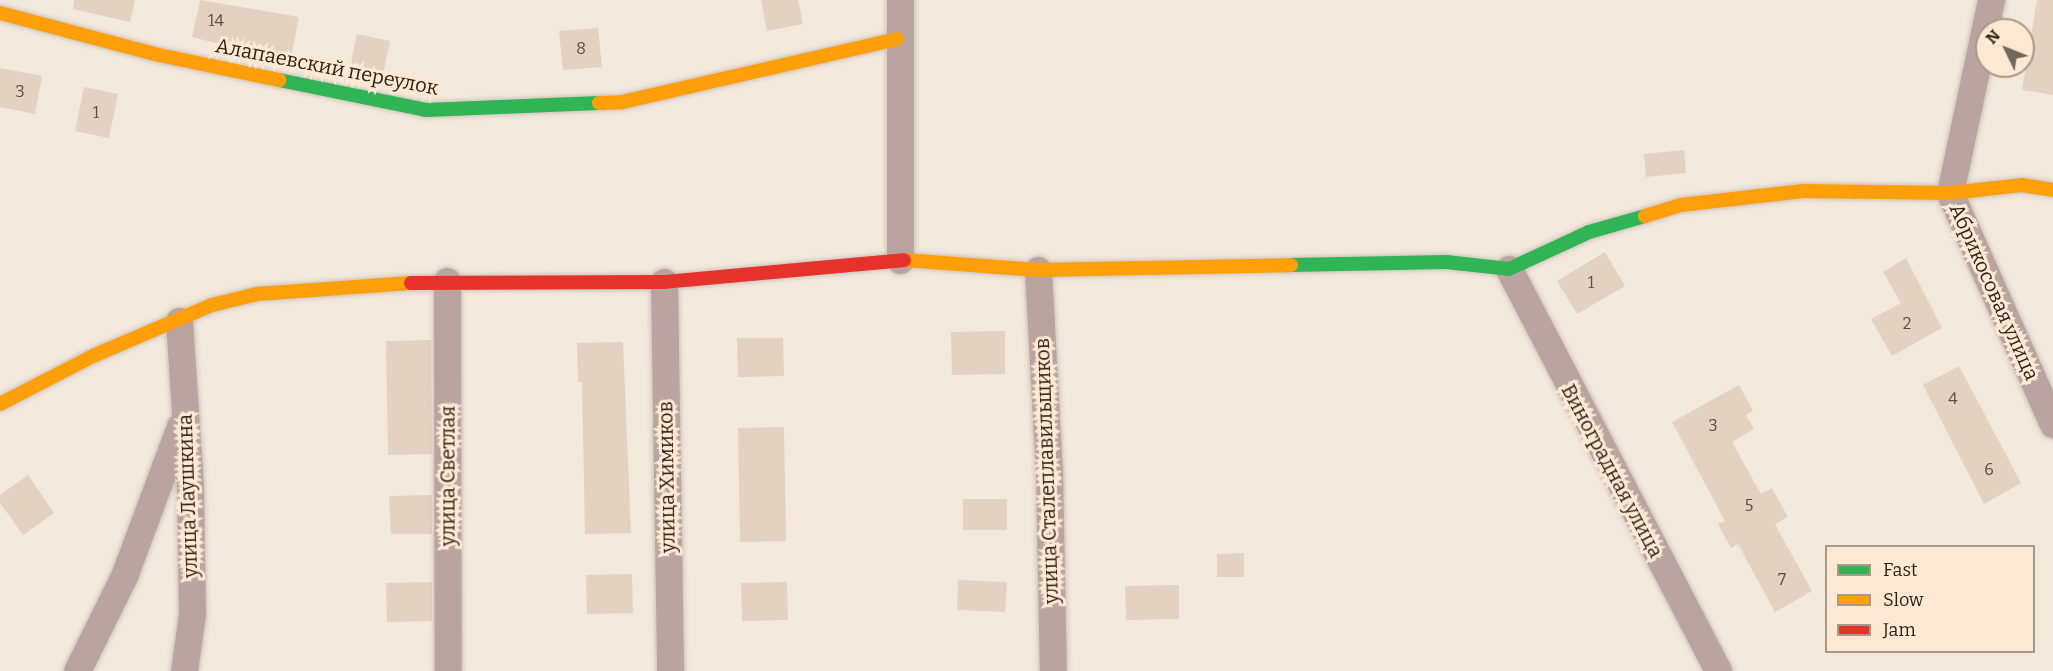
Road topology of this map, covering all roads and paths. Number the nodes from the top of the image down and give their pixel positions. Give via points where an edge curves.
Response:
1 (900, 0) edge
2 (1991, 0) edge
3 (0, 13) edge
4 (897, 39) junction
5 (2053, 190) edge
6 (1950, 193) junction
7 (900, 260) junction
8 (1509, 269) junction
9 (1038, 270) junction
10 (447, 281) junction
11 (664, 282) junction
12 (179, 321) junction
13 (0, 404) edge
14 (185, 410) junction
15 (2053, 424) edge
16 (77, 671) edge
17 (184, 671) edge
18 (448, 671) edge
19 (670, 671) edge
20 (1053, 671) edge
21 (1718, 671) edge

1 - 4 street
2 - 6 street
3 - 4 street, Алапаевский переулок via 159,55 426,110 622,102
4 - 7 street
5 - 6 street via 2022,185
6 - 8 street via 1803,191 1682,206 1589,232
6 - 15 street, Абрикосовая улица
7 - 9 street
7 - 11 street
8 - 9 street via 1446,262
8 - 21 street, Виноградная улица
9 - 20 street, улица Сталеплавильщиков via 1049,470
10 - 11 street
10 - 12 street via 257,294 212,305
10 - 18 street, улица Светлая
11 - 19 street, улица Химиков
12 - 13 street via 93,356
12 - 14 street, улица Лаушкина
14 - 16 street via 124,576
14 - 17 street, улица Лаушкина via 192,614

